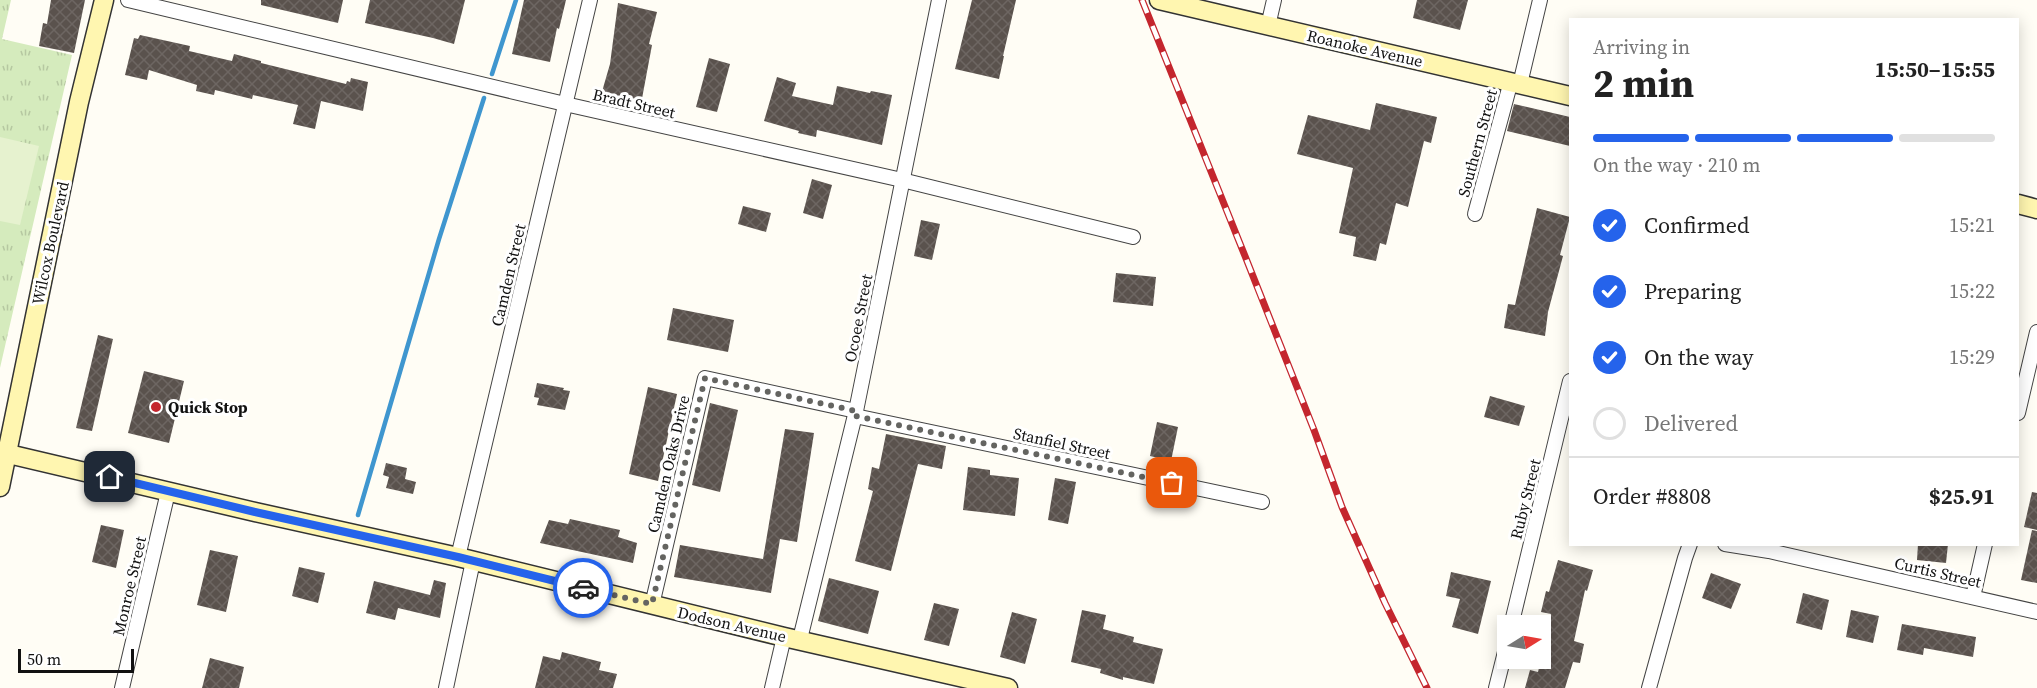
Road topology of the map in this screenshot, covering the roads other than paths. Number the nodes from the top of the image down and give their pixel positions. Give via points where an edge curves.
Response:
1 (104, 0) edge
2 (128, 0) edge
3 (590, 0) edge
4 (939, 0) edge
5 (1159, 0) edge
6 (1274, 0) edge
7 (1539, 0) edge
8 (1268, 26) junction
9 (1515, 82) junction
10 (1569, 96) edge
11 (565, 104) junction
12 (902, 180) junction
13 (2019, 204) edge
14 (2037, 208) edge
15 (1476, 214) dead end
16 (1133, 237) dead end
17 (2037, 332) edge
18 (1569, 385) edge
19 (2019, 408) edge
20 (856, 413) junction
21 (3, 452) edge
22 (0, 487) edge
23 (168, 492) junction
24 (1262, 502) dead end
25 (1689, 546) edge
26 (1748, 546) edge
27 (1985, 546) edge
28 (1770, 548) edge
29 (465, 559) junction
30 (1973, 597) junction
31 (652, 604) junction
32 (2037, 612) edge
33 (1514, 615) edge
34 (792, 638) junction
35 (1501, 669) edge
36 (122, 688) edge
37 (446, 688) edge
38 (772, 688) edge
39 (1008, 688) edge
40 (1496, 688) edge
41 (1649, 688) edge

1 - 21 main road, Wilcox Boulevard
2 - 11 street, Bradt Street
3 - 11 street, Camden Street
4 - 12 street, Ocoee Street
5 - 8 main road, Roanoke Avenue
6 - 8 street
7 - 9 street, Southern Street
8 - 9 main road, Roanoke Avenue
9 - 10 main road, Roanoke Avenue
9 - 15 street, Southern Street
11 - 12 street, Bradt Street
11 - 29 street, Camden Street
12 - 16 street, Bradt Street
12 - 20 street, Ocoee Street
13 - 14 main road
17 - 19 street
18 - 33 street, Ruby Street
20 - 24 street, Stanfiel Street
20 - 31 street, Camden Oaks Drive via 705,378
20 - 34 street, Ocoee Street
21 - 22 main road, Wilcox Boulevard
21 - 23 main road, Dodson Avenue
23 - 29 main road, Dodson Avenue
23 - 36 street, Monroe Street
25 - 41 street
26 - 28 street, Curtis Street
27 - 30 street
28 - 30 street, Curtis Street
29 - 31 main road, Dodson Avenue
29 - 37 street, Camden Street
30 - 32 street, Curtis Street
31 - 34 main road, Dodson Avenue
34 - 38 street, Ocoee Street
34 - 39 main road, Dodson Avenue
35 - 40 street

